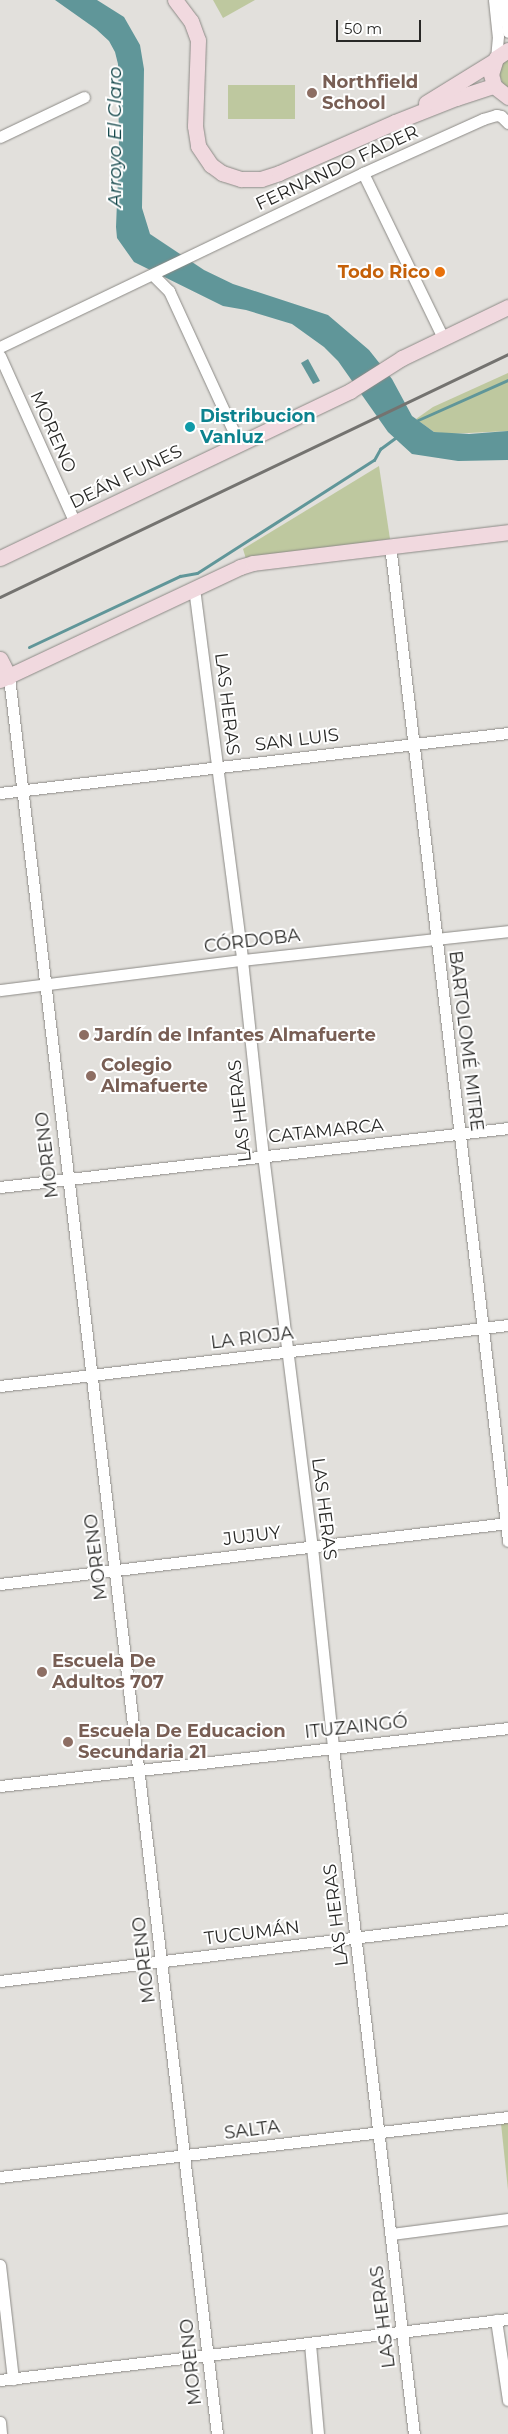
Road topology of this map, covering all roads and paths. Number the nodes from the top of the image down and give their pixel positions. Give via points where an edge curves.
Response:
1 (175, 0) edge
2 (494, 0) edge
3 (504, 0) edge
4 (508, 32) edge
5 (499, 56) edge
6 (494, 86) junction
7 (84, 97) dead end
8 (508, 97) edge
9 (395, 122) junction
10 (508, 123) edge
11 (0, 137) edge
12 (363, 174) junction
13 (153, 275) junction
14 (508, 307) edge
15 (443, 338) junction
16 (0, 347) edge
17 (0, 356) edge
18 (238, 443) junction
19 (75, 523) junction
20 (508, 532) edge
21 (390, 545) junction
22 (0, 558) edge
23 (0, 570) edge
24 (194, 588) junction
25 (0, 659) edge
26 (4, 678) edge
27 (508, 733) edge
28 (412, 744) junction
29 (217, 766) junction
30 (22, 790) junction
31 (0, 793) edge
32 (508, 931) edge
33 (435, 938) junction
34 (242, 960) junction
35 (46, 985) junction
36 (0, 990) edge
37 (508, 1128) edge
38 (460, 1133) junction
39 (263, 1156) junction
40 (68, 1179) junction
41 (0, 1187) edge
42 (508, 1324) edge
43 (482, 1327) junction
44 (286, 1351) junction
45 (92, 1375) junction
46 (0, 1386) edge
47 (507, 1524) edge
48 (508, 1542) edge
49 (312, 1547) junction
50 (115, 1570) junction
51 (0, 1584) edge
52 (508, 1728) edge
53 (333, 1747) junction
54 (139, 1770) junction
55 (0, 1786) edge
56 (508, 1919) edge
57 (356, 1938) junction
58 (162, 1961) junction
59 (0, 1981) edge
60 (508, 2117) edge
61 (380, 2132) junction
62 (185, 2156) junction
63 (0, 2177) edge
64 (508, 2219) edge
65 (391, 2234) junction
66 (0, 2264) edge
67 (502, 2319) edge
68 (402, 2332) junction
69 (310, 2344) junction
70 (208, 2355) junction
71 (13, 2378) junction
72 (0, 2380) edge
73 (508, 2400) edge
74 (0, 2422) edge
75 (1, 2434) edge
76 (217, 2434) edge
77 (318, 2434) edge
78 (414, 2434) edge

1 - 9 street via 191,21 198,40 195,126 198,146 210,165 222,173 250,180 278,173
2 - 5 street
3 - 4 street
5 - 6 street via 491,74
5 - 9 street
6 - 8 street
6 - 9 street
7 - 11 street
10 - 12 street, FERNANDO FADER via 501,116 490,116
12 - 13 street, FERNANDO FADER
12 - 15 street
13 - 16 street
13 - 18 street via 169,291
14 - 15 street, DEÁN FUNES
15 - 18 street, DEÁN FUNES via 390,365 350,391
17 - 19 street, MORENO
18 - 19 street, DEÁN FUNES
19 - 22 street, DEÁN FUNES
19 - 23 street via 66,532
20 - 21 street
21 - 24 street via 253,563
21 - 28 street, BARTOLOMÉ MITRE
24 - 26 street
24 - 29 street, LAS HERAS
25 - 26 street
26 - 30 street, MORENO
27 - 28 street, SAN LUIS
28 - 29 street, SAN LUIS
28 - 33 street, BARTOLOMÉ MITRE
29 - 30 street, SAN LUIS
29 - 34 street, LAS HERAS
30 - 31 street, SAN LUIS
30 - 35 street, MORENO
32 - 33 street, CÓRDOBA
33 - 34 street, CÓRDOBA
33 - 38 street, BARTOLOMÉ MITRE
34 - 35 street, CÓRDOBA
34 - 39 street, LAS HERAS
35 - 36 street, CÓRDOBA
35 - 40 street, MORENO
37 - 38 street, CATAMARCA
38 - 39 street, CATAMARCA
38 - 43 street, BARTOLOMÉ MITRE
39 - 40 street, CATAMARCA
39 - 44 street, LAS HERAS
40 - 41 street, CATAMARCA
40 - 45 street, MORENO
42 - 43 street, LA RIOJA
43 - 44 street, LA RIOJA
43 - 47 street, BARTOLOMÉ MITRE
44 - 45 street, LA RIOJA
44 - 49 street, LAS HERAS
45 - 46 street, LA RIOJA
45 - 50 street, MORENO
47 - 48 street, BARTOLOMÉ MITRE
47 - 49 street, JUJUY
49 - 50 street, JUJUY
49 - 53 street, LAS HERAS
50 - 51 street, JUJUY
50 - 54 street, MORENO
52 - 53 street, ITUZAINGÓ
53 - 54 street, ITUZAINGÓ
53 - 57 street, LAS HERAS
54 - 55 street, ITUZAINGÓ
54 - 58 street, MORENO
56 - 57 street, TUCUMÁN
57 - 58 street, TUCUMÁN
57 - 61 street, LAS HERAS
58 - 59 street, TUCUMÁN
58 - 62 street, MORENO
60 - 61 street, SALTA
61 - 62 street, SALTA
61 - 65 street, LAS HERAS
62 - 63 street, SALTA
62 - 70 street, MORENO
64 - 65 street
65 - 68 street, LAS HERAS
66 - 71 street
67 - 68 street
67 - 73 street
68 - 69 street
68 - 78 street, LAS HERAS
69 - 70 street
69 - 77 street
70 - 71 street
70 - 76 street, MORENO
71 - 72 street
74 - 75 street

